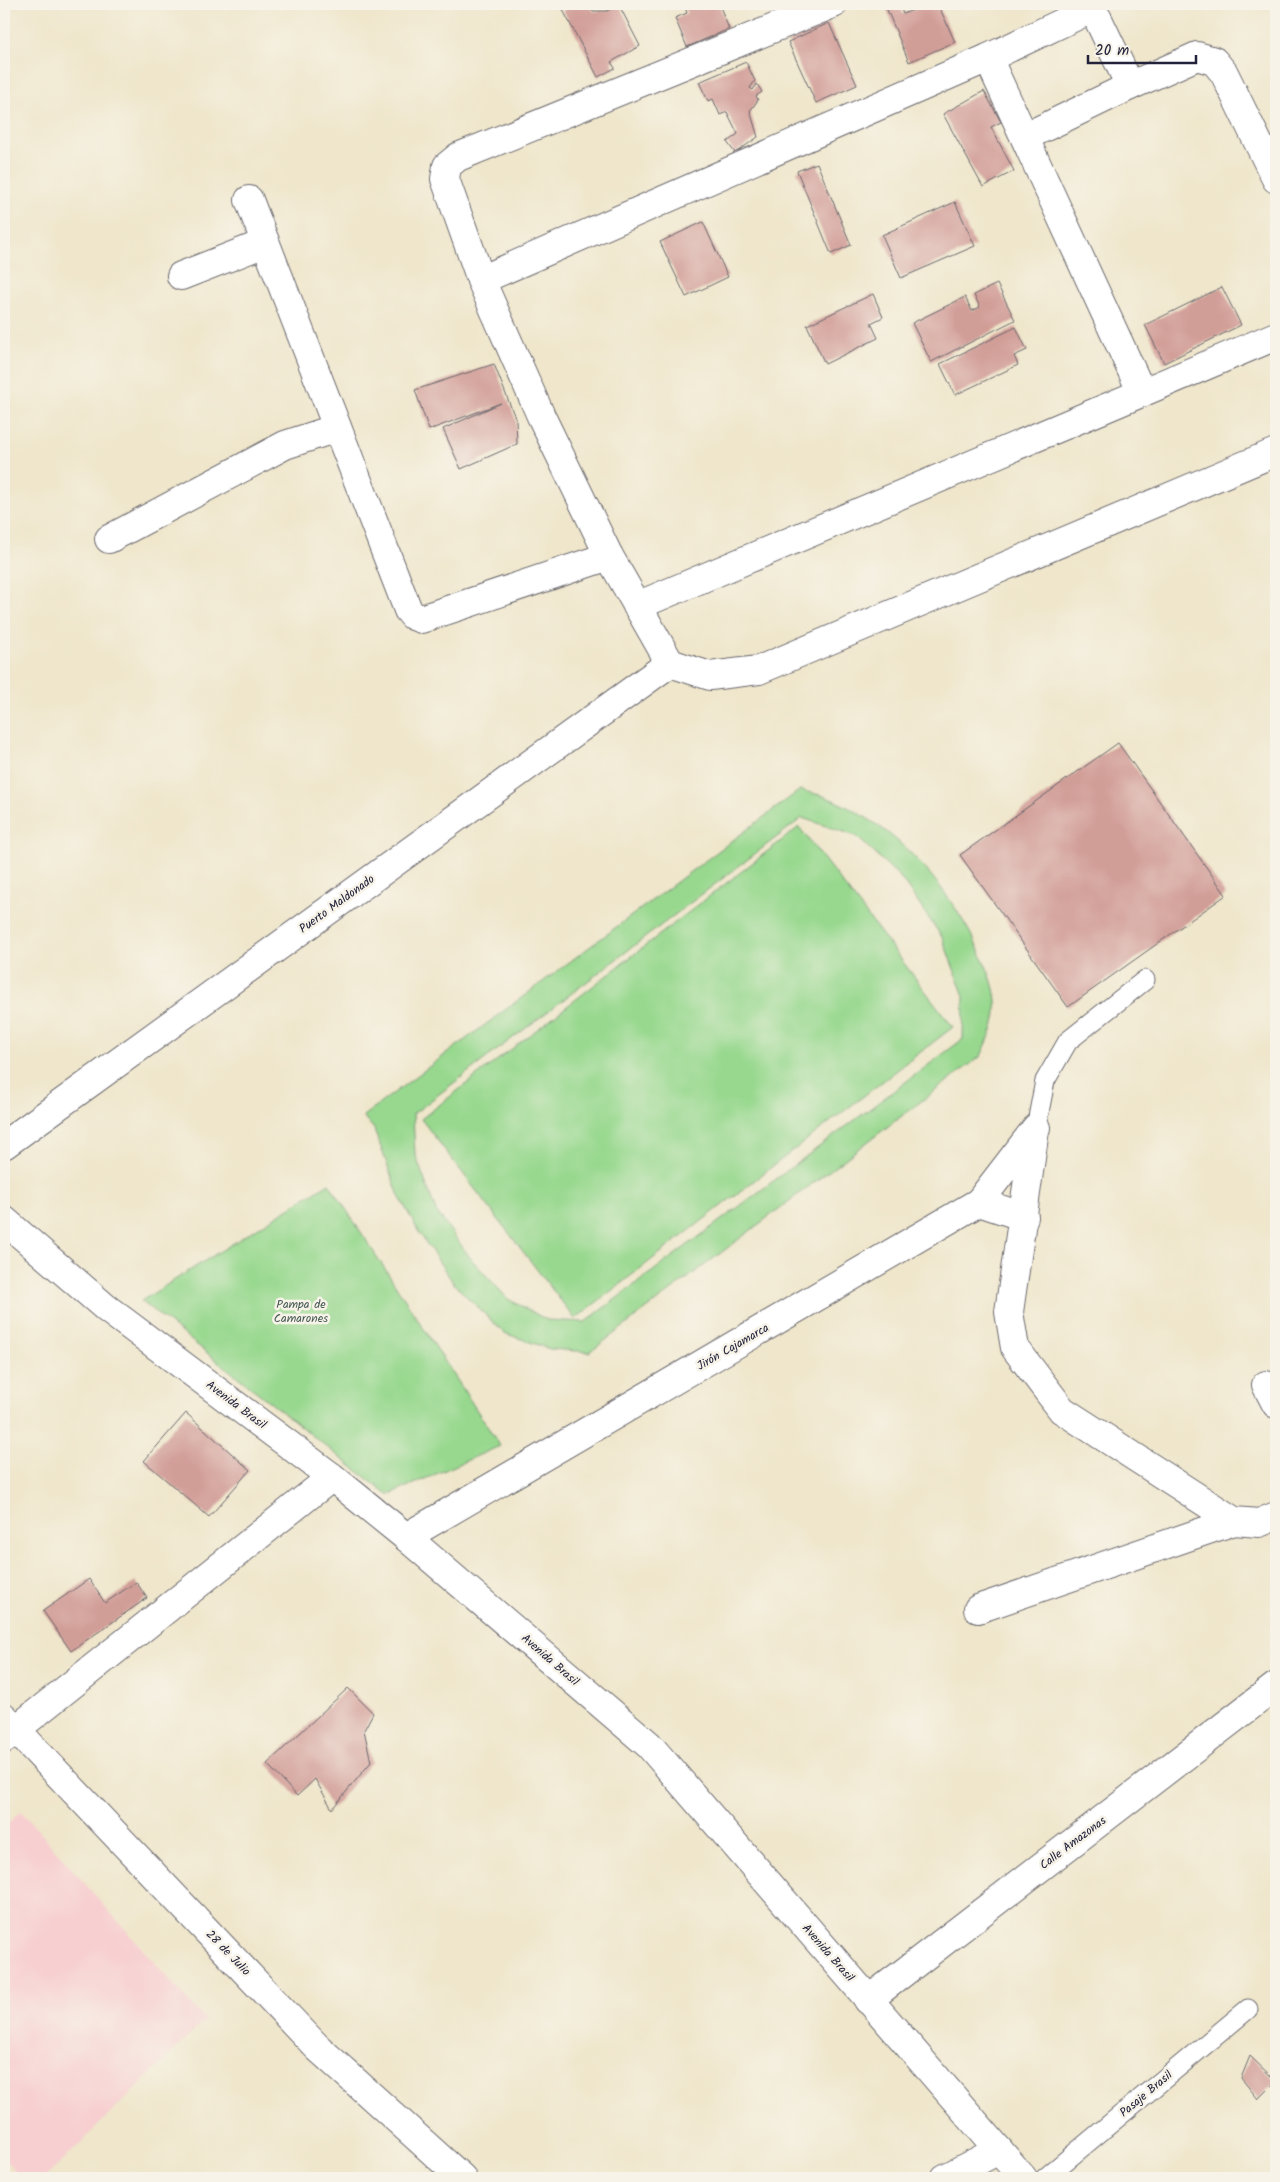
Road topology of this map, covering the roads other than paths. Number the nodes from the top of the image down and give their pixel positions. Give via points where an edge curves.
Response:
1 (832, 4) edge
2 (988, 58) junction
3 (1130, 86) junction
4 (1025, 137) junction
5 (1276, 179) edge
6 (249, 200) dead end
7 (265, 243) junction
8 (182, 276) dead end
9 (482, 280) junction
10 (1276, 336) edge
11 (1142, 393) junction
12 (337, 428) junction
13 (1276, 452) edge
14 (109, 539) dead end
15 (609, 556) junction
16 (637, 606) junction
17 (670, 663) junction
18 (1145, 980) dead end
19 (1036, 1128) junction
20 (4, 1145) edge
21 (979, 1202) junction
22 (1024, 1217) junction
23 (4, 1220) edge
24 (332, 1477) junction
25 (1276, 1516) edge
26 (1234, 1521) junction
27 (406, 1537) junction
28 (978, 1609) dead end
29 (1276, 1686) edge
30 (7, 1728) edge
31 (868, 2000) junction
32 (1248, 2009) dead end
33 (999, 2150) junction
34 (462, 2178) edge
35 (945, 2178) edge
36 (1023, 2178) edge
37 (1045, 2178) edge

1 - 9 street via 458,157 447,166 445,179
2 - 3 street via 1087,11 1098,18
2 - 4 street
2 - 9 street
3 - 4 street
3 - 5 street via 1197,56 1214,61 1224,73
4 - 11 street
6 - 7 street
7 - 8 street
7 - 12 street
9 - 15 street via 541,416
10 - 11 street
11 - 16 street
12 - 14 street via 285,445
12 - 15 street via 413,616 421,619
13 - 17 street via 759,670 710,676
15 - 16 street
16 - 17 street
17 - 20 street, Puerto Maldonado
18 - 19 lane via 1068,1042 1045,1081
19 - 21 street, Jirón Cajamarca
19 - 22 street
21 - 22 street
21 - 27 street, Jirón Cajamarca
22 - 26 street via 1009,1312 1015,1348 1062,1410
23 - 24 street, Avenida Brasil via 106,1308
24 - 27 street, Avenida Brasil
24 - 30 street
25 - 26 street via 1259,1523
26 - 28 street
27 - 31 street, Avenida Brasil via 649,1745
29 - 31 street, Calle Amazonas
30 - 34 street, 28 de Julio via 317,2047
31 - 33 street, Avenida Brasil
32 - 37 lane, Pasaje Brasil
33 - 35 street
33 - 36 street, Avenida Brasil

